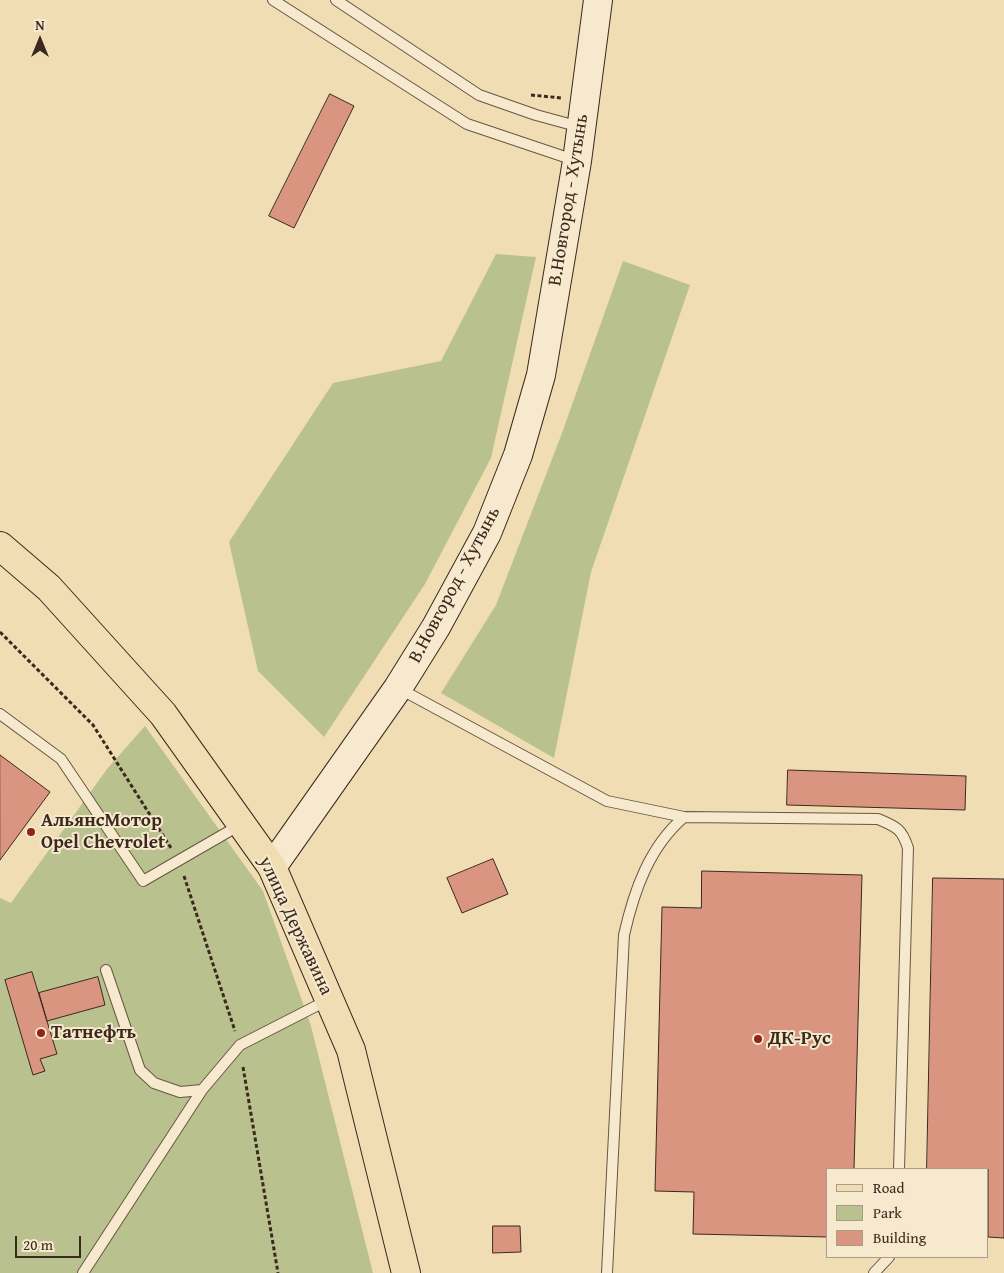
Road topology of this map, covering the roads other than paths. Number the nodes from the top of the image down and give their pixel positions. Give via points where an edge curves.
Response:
1 (273, 0) edge
2 (336, 0) edge
3 (598, 0) edge
4 (581, 127) junction
5 (577, 161) junction
6 (0, 546) edge
7 (398, 688) junction
8 (0, 714) edge
9 (684, 816) junction
10 (242, 824) junction
11 (272, 867) junction
12 (106, 970) dead end
13 (329, 1000) junction
14 (202, 1090) junction
15 (899, 1168) edge
16 (888, 1258) edge
17 (83, 1273) edge
18 (406, 1273) edge
19 (607, 1273) edge
20 (874, 1273) edge

1 - 5 lane via 467,124
2 - 4 lane via 479,95
3 - 4 street, В.Новгород - Хутынь
4 - 5 street, В.Новгород - Хутынь
5 - 7 street, В.Новгород - Хутынь via 541,375 518,455 487,533 436,627
6 - 10 main road, улица Державина via 49,588 163,714
7 - 9 lane via 608,801
7 - 11 street, В.Новгород - Хутынь
8 - 10 lane via 61,759 144,881
9 - 15 lane via 878,820 903,833 908,848
9 - 19 lane via 659,843 642,875 624,935
10 - 11 main road, улица Державина
11 - 13 main road, улица Державина
12 - 14 lane via 140,1070 154,1083 180,1092
13 - 14 lane via 240,1045
13 - 18 main road, улица Державина via 351,1050
14 - 17 lane
16 - 20 lane

